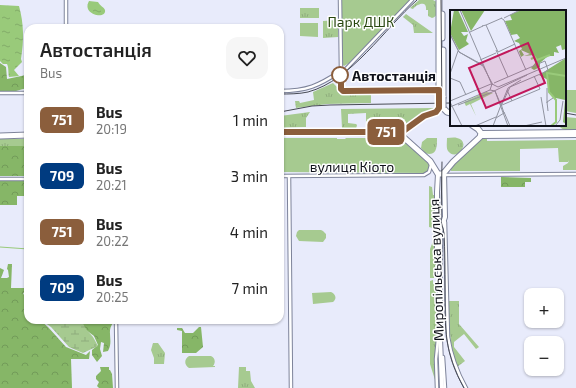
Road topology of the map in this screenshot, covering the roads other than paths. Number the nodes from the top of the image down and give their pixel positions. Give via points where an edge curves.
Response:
1 (66, 0) edge
2 (340, 0) edge
3 (412, 0) edge
4 (439, 0) edge
5 (442, 0) edge
6 (66, 24) edge
7 (341, 66) junction
8 (345, 69) junction
9 (341, 70) junction
10 (284, 91) edge
11 (0, 93) edge
12 (24, 93) edge
13 (441, 97) junction
14 (441, 109) junction
15 (450, 113) edge
16 (474, 126) edge
17 (0, 132) edge
18 (576, 132) edge
19 (24, 134) edge
20 (24, 134) edge
21 (284, 134) edge
22 (401, 134) junction
23 (481, 134) junction
24 (576, 135) edge
25 (0, 136) edge
26 (431, 163) junction
27 (445, 173) junction
28 (438, 174) junction
29 (576, 174) edge
30 (284, 176) edge
31 (289, 176) junction
32 (0, 179) edge
33 (24, 179) edge
34 (445, 217) junction
35 (437, 229) junction
36 (116, 324) edge
37 (441, 387) edge
38 (117, 388) edge
39 (291, 388) edge
40 (466, 388) edge

1 - 6 street
2 - 7 street
3 - 8 street
4 - 13 highway
5 - 13 highway
7 - 8 street
7 - 9 street
8 - 9 street
9 - 10 street via 317,85
11 - 12 street
13 - 14 highway, bridge
14 - 15 highway
14 - 22 highway via 424,116
16 - 23 highway
17 - 19 highway
18 - 23 main road
20 - 25 highway
21 - 22 highway
22 - 26 highway
23 - 24 main road
23 - 27 highway
26 - 28 highway
26 - 31 street, вулиця Кіото via 430,170 424,175
27 - 28 highway
27 - 29 street
27 - 34 main road, Миропільська вулиця
28 - 35 main road
30 - 31 street, вулиця Кіото
31 - 39 street
32 - 33 street
34 - 35 main road
34 - 40 street, Миропільська вулиця via 448,337 456,368
35 - 37 main road
36 - 38 street

